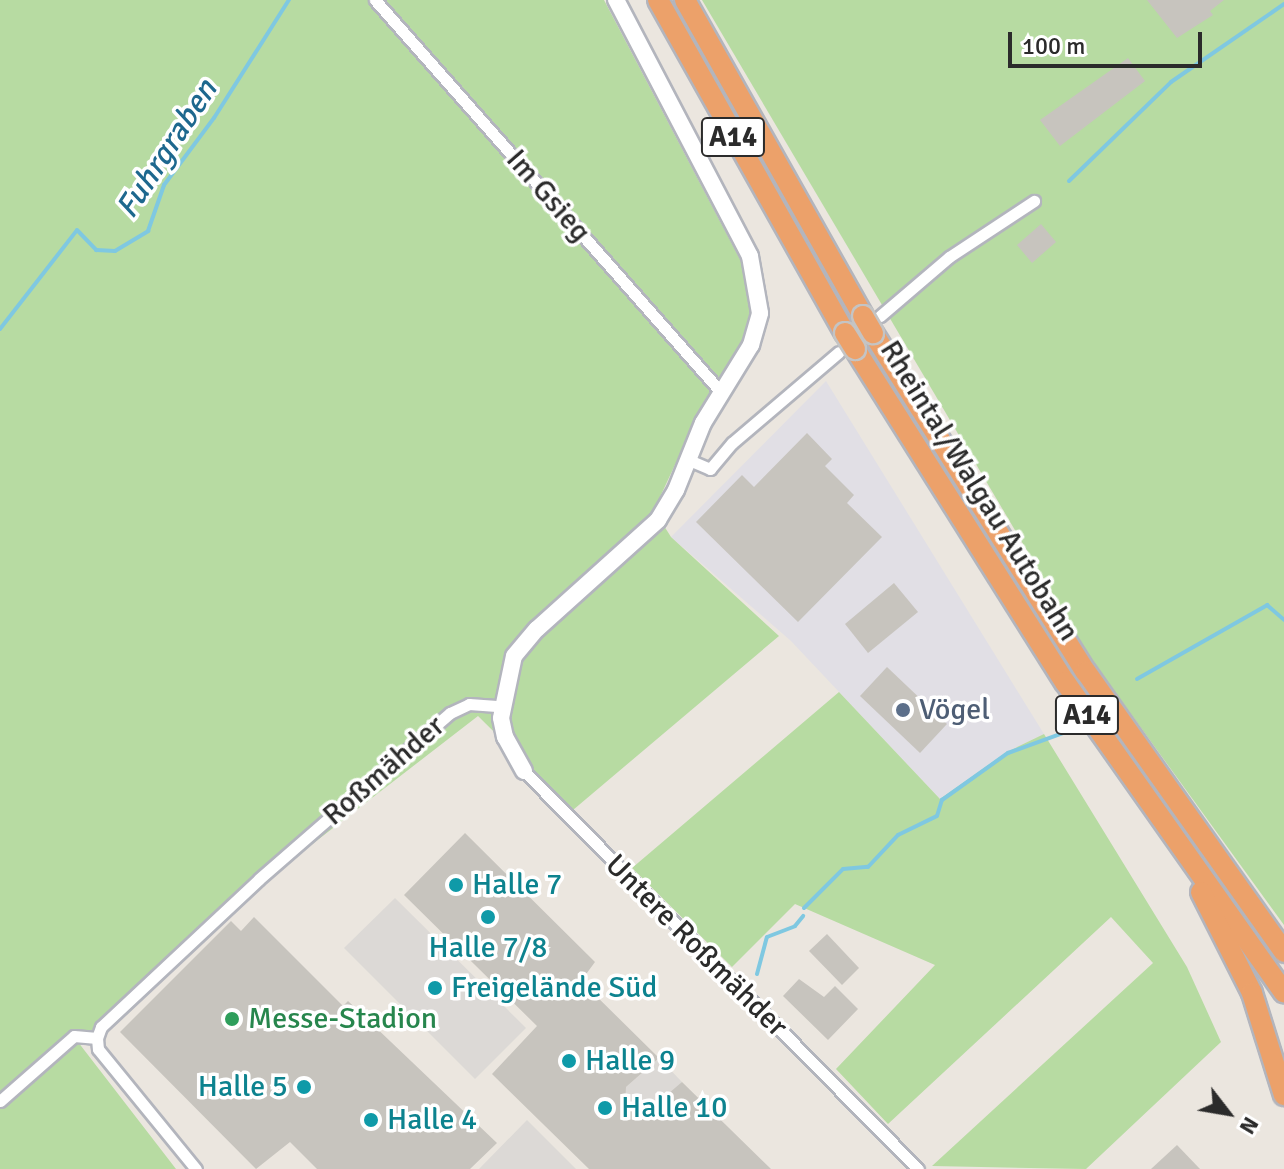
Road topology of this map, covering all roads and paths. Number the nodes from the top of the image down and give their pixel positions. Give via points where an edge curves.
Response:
1 (375, 0) edge
2 (616, 0) edge
3 (658, 0) edge
4 (685, 0) edge
5 (1034, 201) dead end
6 (872, 321) junction
7 (846, 345) junction
8 (721, 392) junction
9 (689, 460) junction
10 (500, 706) junction
11 (524, 771) joint
12 (1196, 872) junction
13 (1284, 952) edge
14 (1284, 992) edge
15 (97, 1038) junction
16 (1284, 1095) edge
17 (0, 1101) edge
18 (196, 1169) edge
19 (918, 1169) edge

1 - 8 street, Im Gsieg
2 - 8 main road via 756,273 757,329
3 - 7 highway, Rheintal/Walgau Autobahn / A14
4 - 6 highway, Rheintal/Walgau Autobahn / A14
5 - 6 street via 949,257
6 - 13 highway, Rheintal/Walgau Autobahn / A14 via 1086,672
7 - 9 street via 732,443 710,469
7 - 12 highway, Rheintal/Walgau Autobahn / A14
8 - 9 main road
9 - 10 main road via 658,520 514,656
10 - 11 main road, Untere Roßmähder via 505,737
10 - 15 street, Roßmähder via 469,704 450,713 259,879 101,1027
11 - 19 street, Untere Roßmähder
12 - 14 highway, Rheintal/Walgau Autobahn / A14
12 - 16 highway via 1205,907 1252,993
15 - 17 street via 74,1036
15 - 18 street via 98,1049

